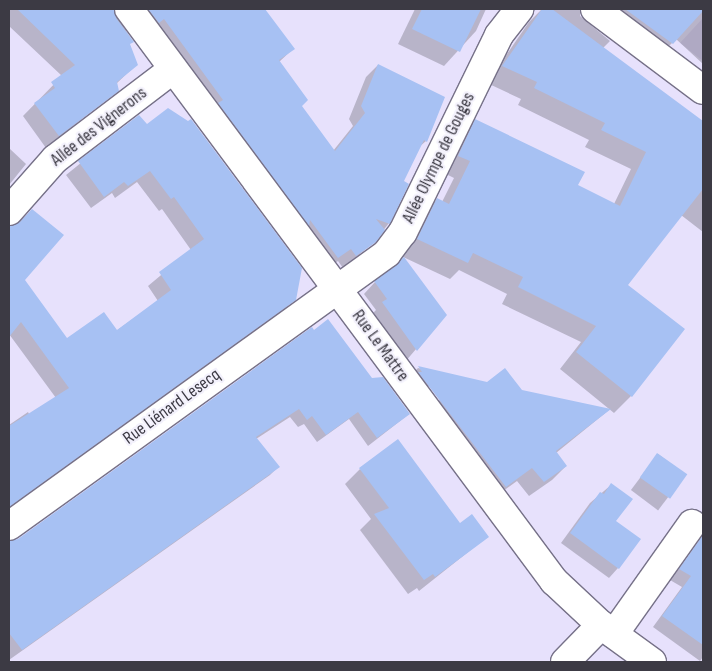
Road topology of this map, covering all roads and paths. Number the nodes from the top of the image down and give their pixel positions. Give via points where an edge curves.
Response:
1 (129, 9) edge
2 (519, 9) edge
3 (595, 9) edge
4 (174, 69) junction
5 (703, 90) edge
6 (9, 211) edge
7 (336, 289) junction
8 (692, 524) dead end
9 (9, 526) edge
10 (607, 630) junction
11 (565, 662) edge
12 (652, 662) edge

1 - 4 street, Rue Le Mattre
2 - 7 street, Allée Olympe de Gouges via 499,35 403,232 387,253
3 - 5 street
4 - 6 street, Allée des Vignerons via 55,159
4 - 7 street, Rue Le Mattre
7 - 9 street, Rue Liénard Lesecq
7 - 10 street, Rue Le Mattre via 356,310 554,581
8 - 10 street
10 - 11 street
10 - 12 street, Rue Le Mattre

